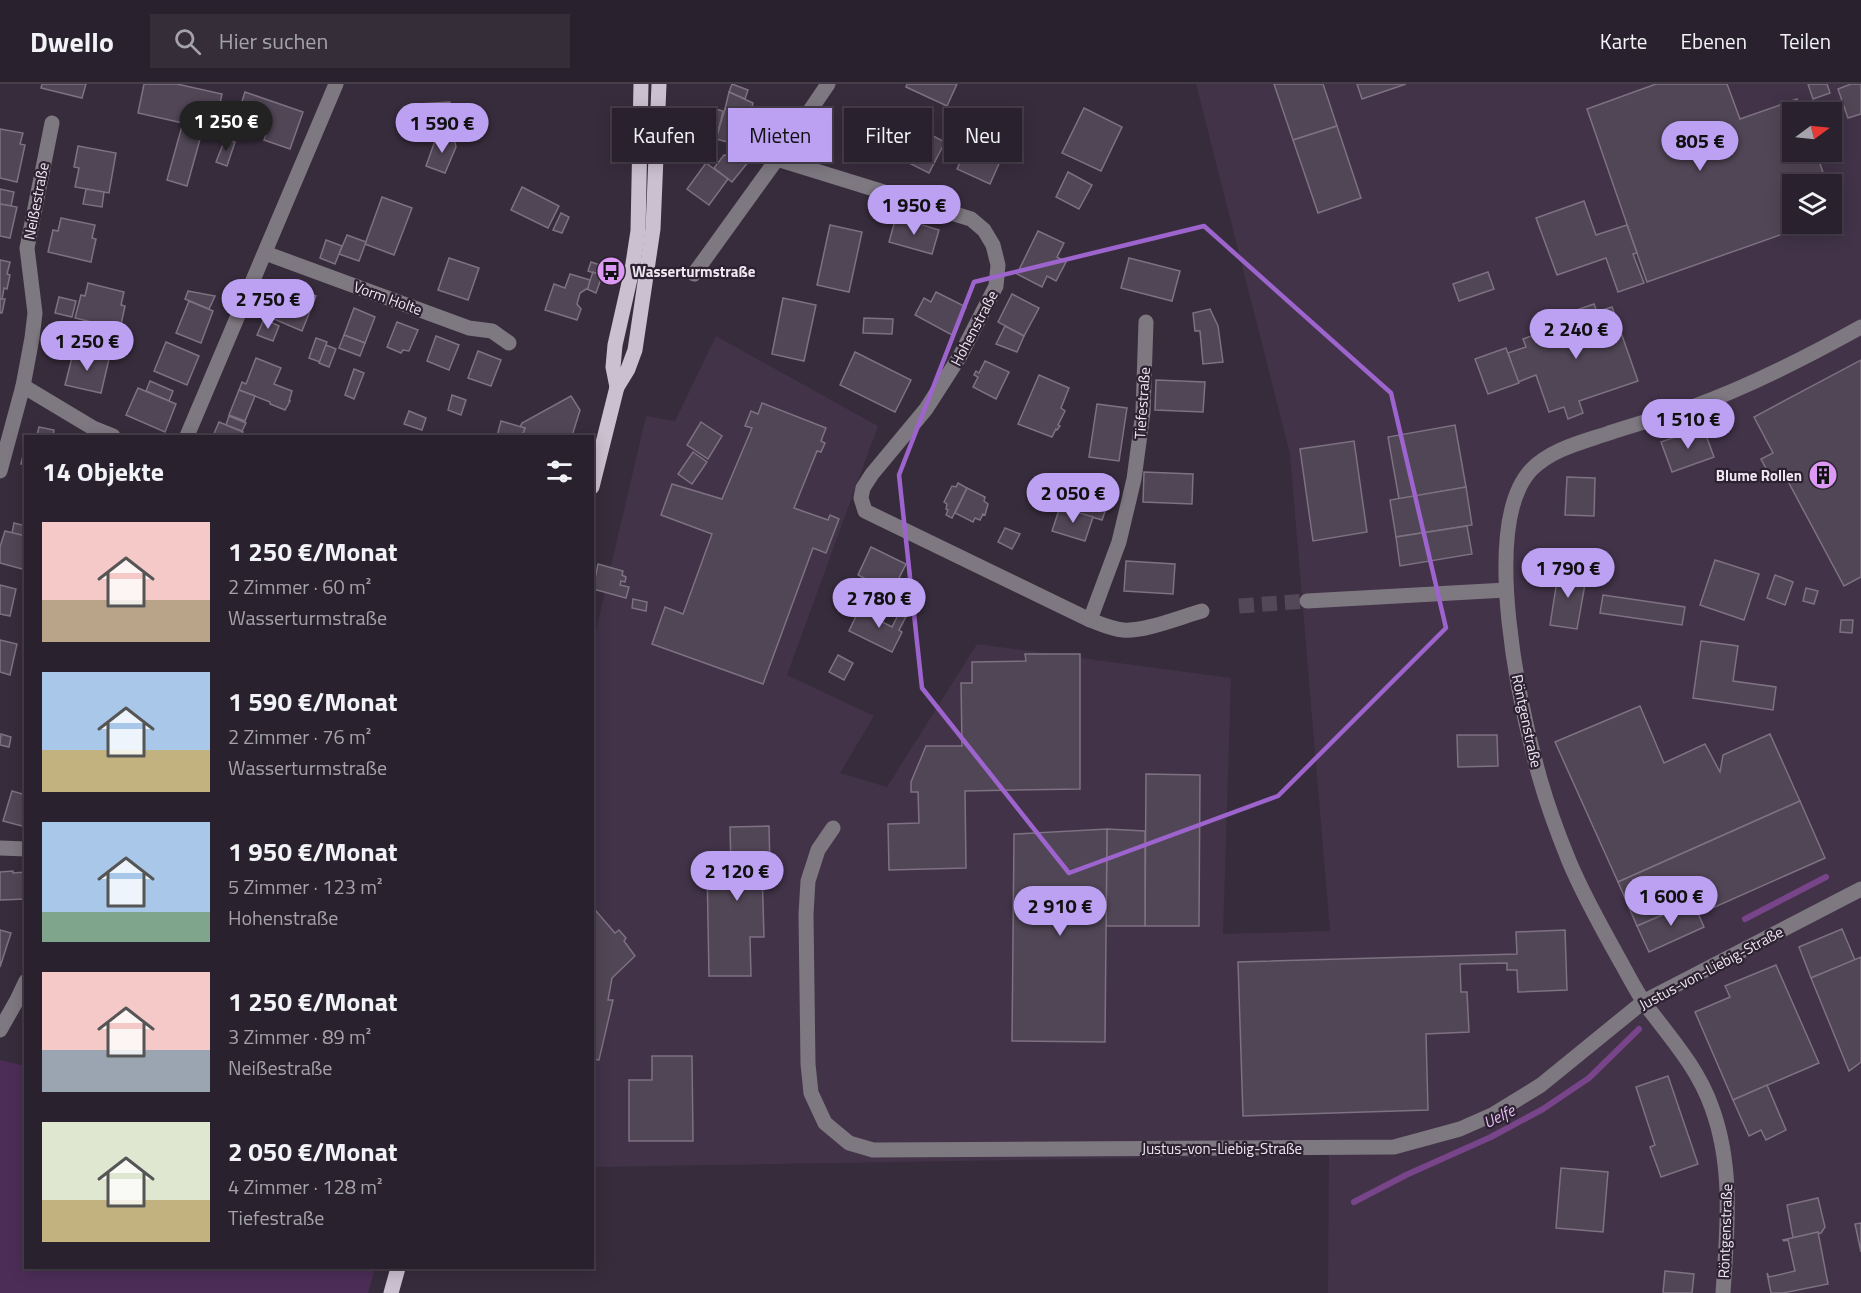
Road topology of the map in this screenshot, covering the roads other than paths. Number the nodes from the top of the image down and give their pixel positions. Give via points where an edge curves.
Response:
1 (336, 84) edge
2 (641, 84) edge
3 (659, 84) edge
4 (828, 84) edge
5 (812, 108) edge
6 (52, 123) dead end
7 (775, 162) edge
8 (787, 162) edge
9 (265, 253) junction
10 (694, 274) dead end
11 (1146, 322) dead end
12 (1861, 327) edge
13 (509, 343) dead end
14 (23, 386) junction
15 (617, 387) junction
16 (110, 435) edge
17 (187, 435) edge
18 (0, 471) edge
19 (594, 479) edge
20 (1506, 590) junction
21 (1307, 602) tunnel mouth
22 (1202, 611) dead end
23 (1090, 621) junction
24 (832, 828) dead end
25 (0, 848) edge
26 (24, 849) edge
27 (1861, 889) edge
28 (24, 985) edge
29 (1643, 1002) junction
30 (0, 1030) edge
31 (398, 1269) edge
32 (391, 1293) edge
33 (1723, 1293) edge

1 - 9 street
2 - 15 main road via 638,231 615,345
3 - 15 main road via 653,229 644,294 635,350
4 - 5 street
6 - 14 street, Neißestraße via 27,248 35,313
7 - 10 street
8 - 23 street, Hohenstraße via 971,219 984,230 998,265 996,285 960,356 926,409 872,474 861,498 865,511
9 - 13 street, Vorm Holte via 469,328 492,331
9 - 17 street
11 - 23 street, Tiefestraße via 1143,412 1134,479 1119,542
12 - 20 street, Röntgenstraße via 1817,352 1695,406 1552,455 1532,470 1518,488 1508,538
14 - 16 street
14 - 18 street, Neißestraße
15 - 19 main road
20 - 21 street
20 - 29 street, Röntgenstraße via 1524,713 1540,780 1588,902
22 - 23 street via 1137,629 1123,630
24 - 29 street, Justus-von-Liebig-Straße via 818,850 808,881 811,1093 825,1123 849,1143 873,1150 1394,1147 1460,1129 1494,1114 1541,1085
25 - 26 street
27 - 29 street, Justus-von-Liebig-Straße
28 - 30 street
29 - 33 street, Röntgenstraße via 1677,1044 1712,1107 1728,1185
31 - 32 main road

